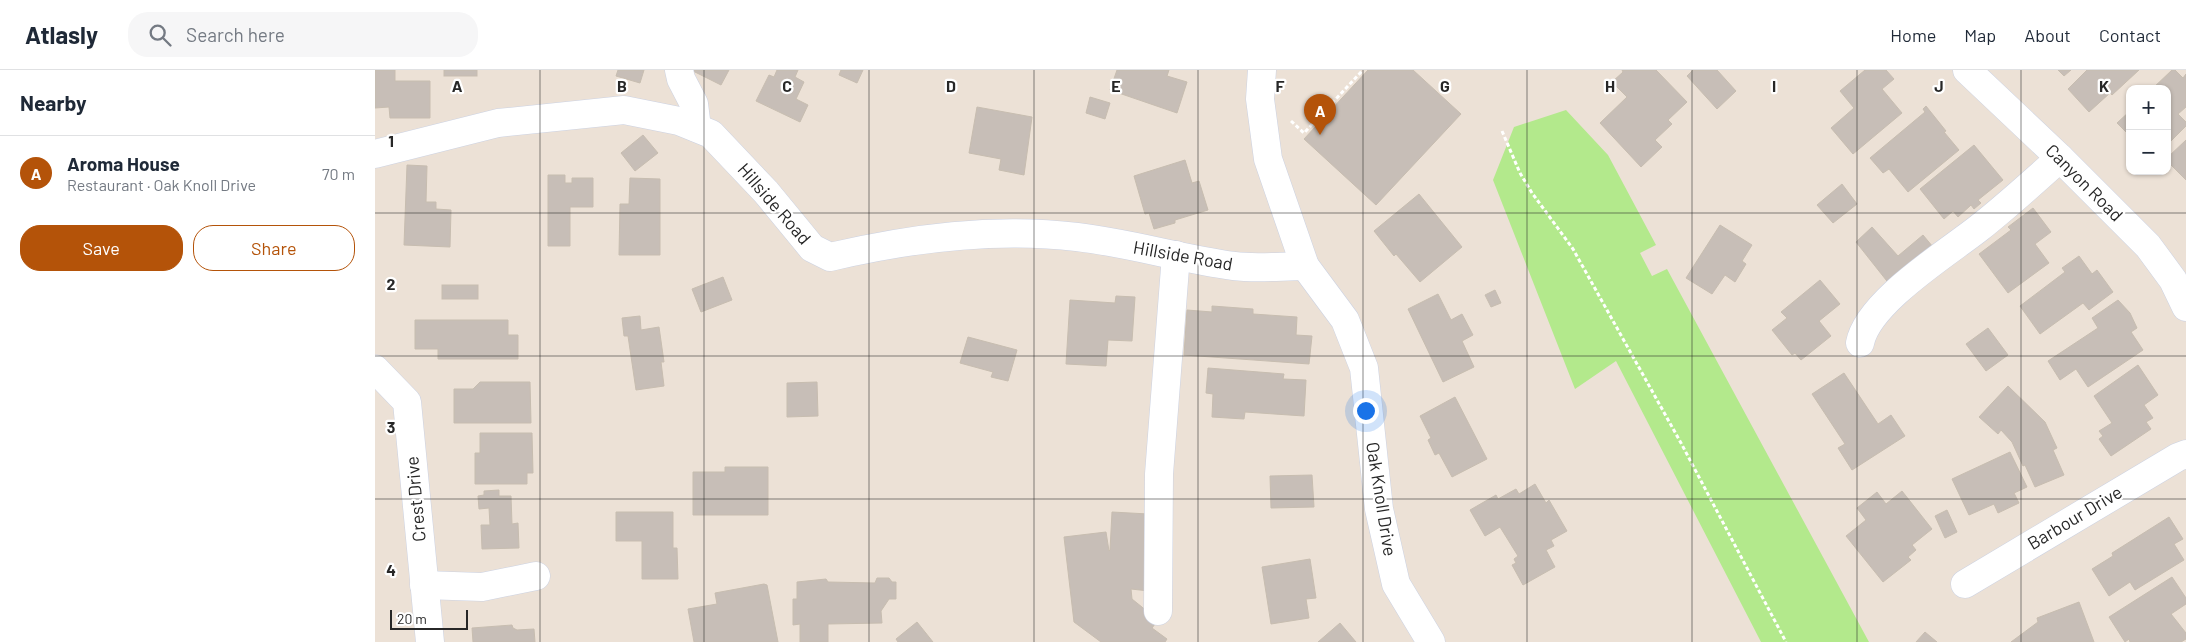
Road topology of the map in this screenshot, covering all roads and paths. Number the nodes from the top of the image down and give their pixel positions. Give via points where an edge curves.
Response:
1 (679, 70) edge
2 (1262, 70) edge
3 (1363, 70) edge
4 (1967, 70) edge
5 (1287, 117) dead end
6 (697, 128) junction
7 (1502, 131) dead end
8 (375, 154) edge
9 (2060, 158) junction
10 (1176, 255) junction
11 (1305, 266) junction
12 (2186, 307) edge
13 (1860, 344) dead end
14 (375, 369) edge
15 (2186, 454) edge
16 (536, 576) dead end
17 (1965, 584) dead end
18 (424, 585) junction
19 (1158, 611) dead end
20 (430, 642) edge
21 (1431, 642) edge
22 (1786, 642) edge

1 - 6 street via 694,104
2 - 11 street, Oak Knoll Drive via 1260,99 1268,159
3 - 5 path via 1304,133
4 - 9 street, Canyon Road
6 - 8 street, Hillside Road via 624,110 498,123
6 - 10 street, Hillside Road via 711,134 760,185 812,248 830,258 883,245 939,237 1008,233 1077,237
7 - 22 path via 1520,173 1578,258 1681,443
9 - 12 street, Canyon Road via 2148,246 2173,280
9 - 13 street via 1885,303 1862,333
10 - 11 street, Hillside Road via 1235,266
10 - 19 street via 1159,474
11 - 21 street, Oak Knoll Drive via 1345,320 1364,368 1379,509 1395,584
14 - 18 street, Crest Drive via 407,402
15 - 17 street, Barbour Drive
16 - 18 street via 482,587
18 - 20 street, Crest Drive

